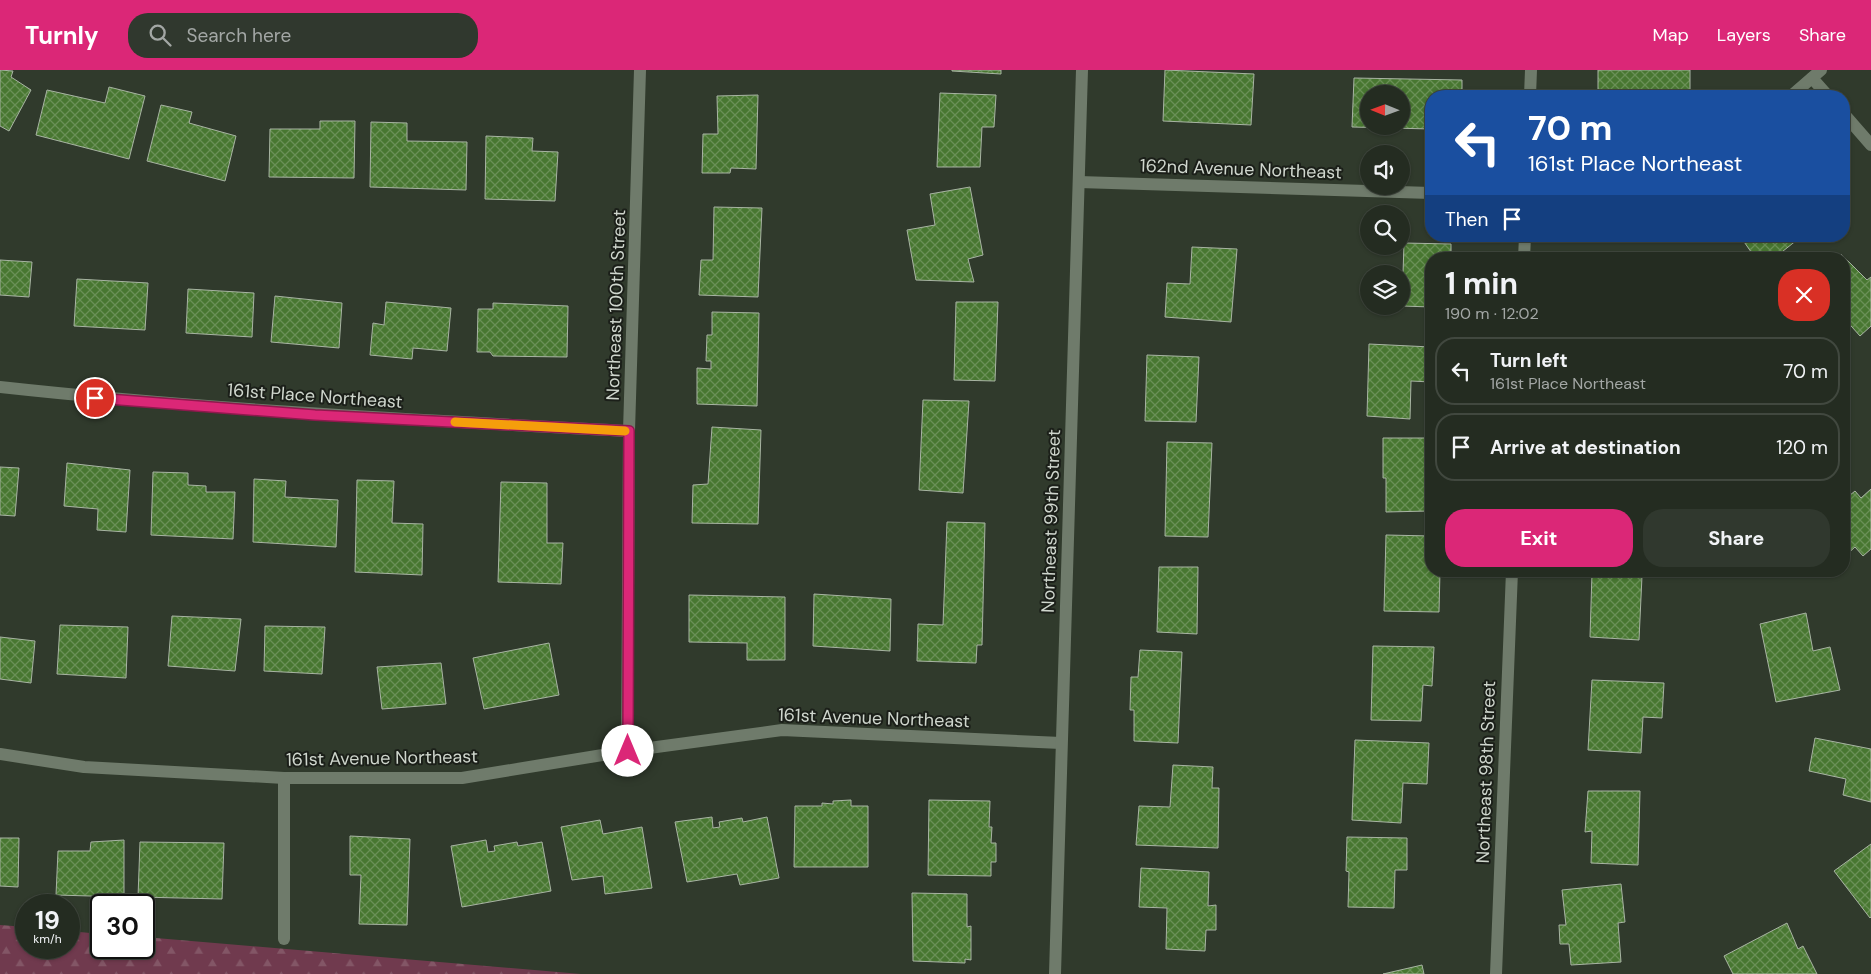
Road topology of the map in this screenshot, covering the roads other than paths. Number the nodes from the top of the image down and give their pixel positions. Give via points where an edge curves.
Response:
1 (640, 70) edge
2 (1082, 70) edge
3 (1531, 70) edge
4 (1817, 74) edge
5 (1530, 90) edge
6 (1798, 90) edge
7 (1825, 90) edge
8 (1850, 121) edge
9 (1871, 145) edge
10 (1079, 182) junction
11 (1425, 193) edge
12 (0, 387) edge
13 (629, 431) junction
14 (1512, 577) edge
15 (1061, 743) junction
16 (628, 751) junction
17 (0, 754) edge
18 (284, 778) junction
19 (284, 939) dead end
20 (1055, 974) edge
21 (1496, 974) edge

1 - 13 street, Northeast 100th Street
2 - 10 street, Northeast 99th Street
3 - 5 street
4 - 6 street
4 - 7 street
8 - 9 street
10 - 11 street, 162nd Avenue Northeast
10 - 15 street, Northeast 99th Street
12 - 13 street, 161st Place Northeast via 114,400 315,415
13 - 16 street, Northeast 100th Street
14 - 21 street, Northeast 98th Street
15 - 16 street, 161st Avenue Northeast via 782,730
15 - 20 street, Northeast 99th Street
16 - 18 street, 161st Avenue Northeast via 462,778
17 - 18 street, 161st Avenue Northeast via 84,767
18 - 19 street

